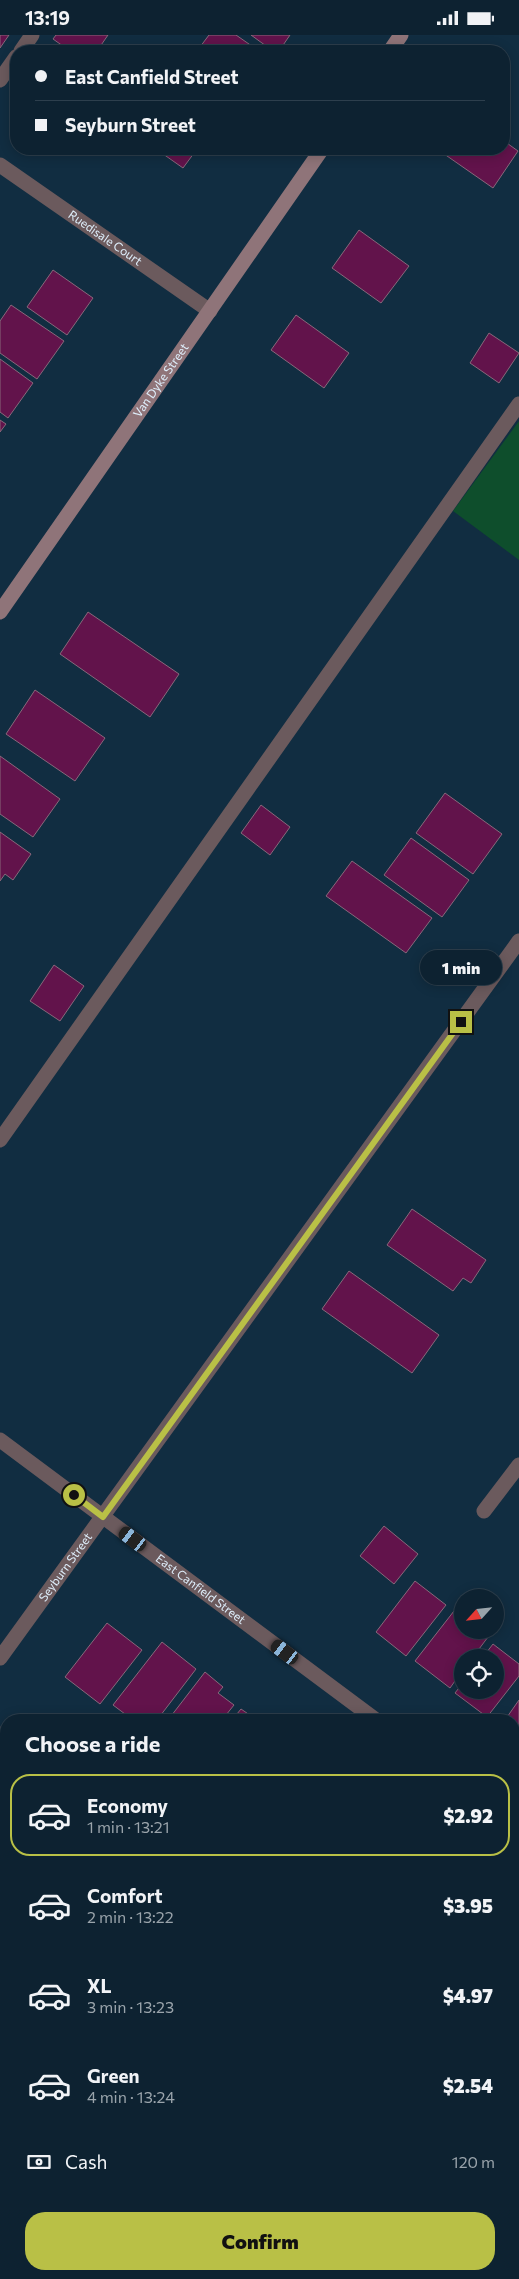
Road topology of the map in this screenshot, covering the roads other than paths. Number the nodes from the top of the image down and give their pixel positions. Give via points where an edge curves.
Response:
1 (10, 66) edge
2 (0, 80) edge
3 (318, 155) edge
4 (0, 165) edge
5 (210, 311) junction
6 (519, 404) edge
7 (0, 612) edge
8 (519, 941) edge
9 (0, 1140) edge
10 (0, 1440) edge
11 (519, 1465) edge
12 (484, 1511) dead end
13 (103, 1517) junction
14 (0, 1658) edge
15 (368, 1714) edge

1 - 2 street
3 - 5 main road, Van Dyke Street
4 - 5 street, Ruedisale Court
5 - 7 main road, Van Dyke Street
6 - 9 street
8 - 13 street, Seyburn Street
10 - 13 street, East Canfield Street
11 - 12 street
13 - 14 street, Seyburn Street
13 - 15 street, East Canfield Street

